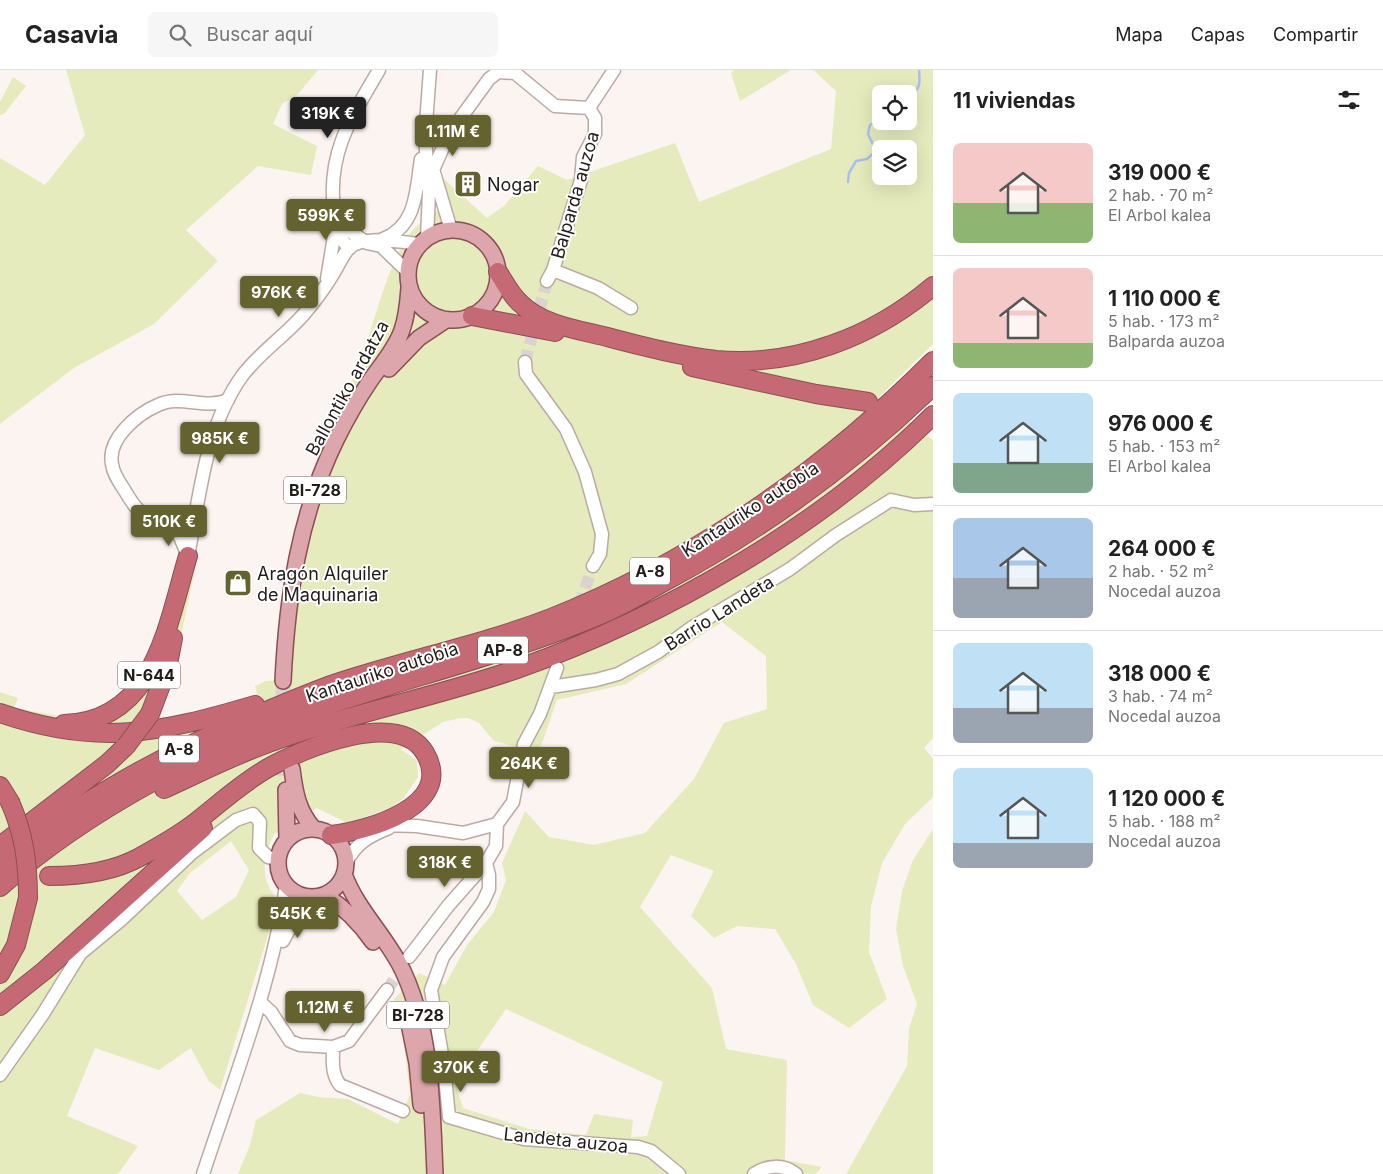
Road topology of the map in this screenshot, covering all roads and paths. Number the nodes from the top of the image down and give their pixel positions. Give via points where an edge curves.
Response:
1 (379, 70) edge
2 (430, 70) edge
3 (614, 70) edge
4 (589, 108) junction
5 (437, 138) junction
6 (433, 170) junction
7 (338, 226) junction
8 (451, 230) junction
9 (382, 239) junction
10 (423, 241) junction
11 (367, 243) junction
12 (350, 248) junction
13 (408, 272) junction
14 (498, 272) junction
15 (325, 286) junction
16 (933, 286) edge
17 (409, 288) junction
18 (631, 308) dead end
19 (472, 316) junction
20 (446, 320) junction
21 (933, 361) edge
22 (525, 362) tunnel mouth
23 (933, 386) edge
24 (228, 400) junction
25 (868, 402) dead end
26 (933, 415) edge
27 (933, 428) edge
28 (867, 474) junction
29 (933, 504) edge
30 (195, 524) junction
31 (169, 526) junction
32 (188, 556) junction
33 (593, 566) tunnel mouth
34 (557, 668) tunnel mouth
35 (551, 687) junction
36 (323, 688) junction
37 (0, 713) edge
38 (41, 724) junction
39 (322, 726) junction
40 (330, 743) junction
41 (0, 786) edge
42 (497, 824) junction
43 (376, 825) junction
44 (398, 825) junction
45 (323, 832) junction
46 (287, 840) junction
47 (0, 846) edge
48 (157, 847) junction
49 (279, 859) junction
50 (486, 863) junction
51 (0, 866) edge
52 (345, 868) junction
53 (49, 876) dead end
54 (286, 885) junction
55 (0, 888) edge
56 (325, 895) junction
57 (307, 897) junction
58 (0, 899) edge
59 (409, 957) tunnel mouth
60 (269, 970) junction
61 (0, 974) edge
62 (387, 990) tunnel mouth
63 (260, 1002) junction
64 (0, 1006) edge
65 (333, 1047) junction
66 (0, 1075) edge
67 (403, 1111) dead end
68 (203, 1174) edge
69 (425, 1174) edge
70 (435, 1174) edge
71 (679, 1174) edge
72 (754, 1174) edge
73 (796, 1174) edge

1 - 7 street via 347,127 336,155 332,189
2 - 5 street via 427,119
3 - 4 street, Balparda auzoa
4 - 5 street, Balparda auzoa via 555,106 515,73 502,72 489,79
4 - 18 street, Balparda auzoa via 595,117 595,134 583,157 581,180 550,276 598,288
5 - 6 street
5 - 6 street, Balparda auzoa
5 - 9 street via 409,218 398,232
5 - 10 street
6 - 8 street
7 - 11 street
7 - 12 street
7 - 15 street
8 - 10 main road
8 - 14 main road via 468,232 483,241 491,250
9 - 10 street
9 - 11 street
10 - 13 main road, BI-728 via 411,257
11 - 12 street via 357,243
11 - 13 street via 381,246
12 - 15 street
13 - 17 main road, BI-728
14 - 16 highway via 518,302 541,318 660,350 726,360 785,357 842,341 892,317
14 - 19 main road via 489,303
15 - 24 street via 303,315 258,357
17 - 20 main road via 423,309 436,318
17 - 20 main road, Ballontiko ardatza / BI-728 via 405,318 397,342 339,434 305,520 292,576 286,628 287,681 301,573 325,486 370,396 401,354
19 - 20 main road, BI-728
19 - 25 highway via 543,329 760,382
21 - 36 highway, Kantauriko autobia / A-8 via 873,420 810,471 675,558 606,594 550,618
22 - 33 street via 526,374 566,429 585,472 602,534 600,554
23 - 55 highway, AP-8 via 885,432 823,482 749,534 684,571 610,610 556,632 319,708 223,746 98,815
24 - 30 street via 213,434
24 - 31 street via 204,405 175,401 159,404 116,441 111,463 129,497 139,511
26 - 28 highway, Kantauriko autobia / A-8
27 - 28 highway
28 - 39 highway, Kantauriko autobia / A-8 via 756,554 608,631 516,669
29 - 35 street, Barrio Landeta via 914,505 891,500 790,569 691,628 658,652 618,674
30 - 31 street
30 - 32 street
31 - 32 street via 180,537
32 - 38 highway, N-644 via 159,652 148,678 137,691 123,704 96,719 71,724
32 - 47 highway, bridge via 167,669 150,714 126,746 107,764
34 - 35 street
35 - 42 street via 524,744 513,802
36 - 38 highway, N-644 via 161,730 71,732
36 - 51 highway, Kantauriko autobia / A-8 via 215,732 152,762 85,803 28,842
37 - 38 highway, N-644
39 - 48 highway via 245,770
39 - 58 highway, Kantauriko autobia / A-8 via 271,741 161,791 76,842
40 - 43 highway via 371,733 393,733 410,738 423,750 430,776 422,797 404,812
40 - 48 highway via 268,768 191,826
40 - 64 highway via 270,774 230,804 44,972
41 - 61 highway, bridge via 10,802 24,841 28,867 28,898 16,945
42 - 44 street via 463,833
42 - 50 street via 496,846
43 - 44 street
43 - 45 highway via 349,832
44 - 52 street via 363,840
45 - 46 main road via 304,830
45 - 46 main road, BI-728 via 304,818 288,773
45 - 52 main road, BI-728 via 342,847
46 - 49 main road, BI-728
48 - 53 highway via 124,864 100,871
49 - 54 main road via 280,873
49 - 66 street via 268,857 259,848 260,822 253,814 236,820 210,839 80,954
50 - 59 street
50 - 71 street, Landeta auzoa via 489,889 442,957 431,990 449,1117 524,1139 638,1147 651,1151
52 - 56 main road via 340,882
52 - 70 main road, BI-728 via 354,896 404,972 417,1013 427,1062
54 - 57 main road
54 - 60 street via 281,923
56 - 57 main road
56 - 69 main road, BI-728 via 344,907 363,927 394,976 416,1056
57 - 60 street via 289,926
60 - 63 street
62 - 65 street via 350,1041
63 - 65 street via 271,1012 290,1041 300,1045
63 - 68 street
65 - 67 street via 332,1069 340,1085
72 - 73 street via 776,1166

